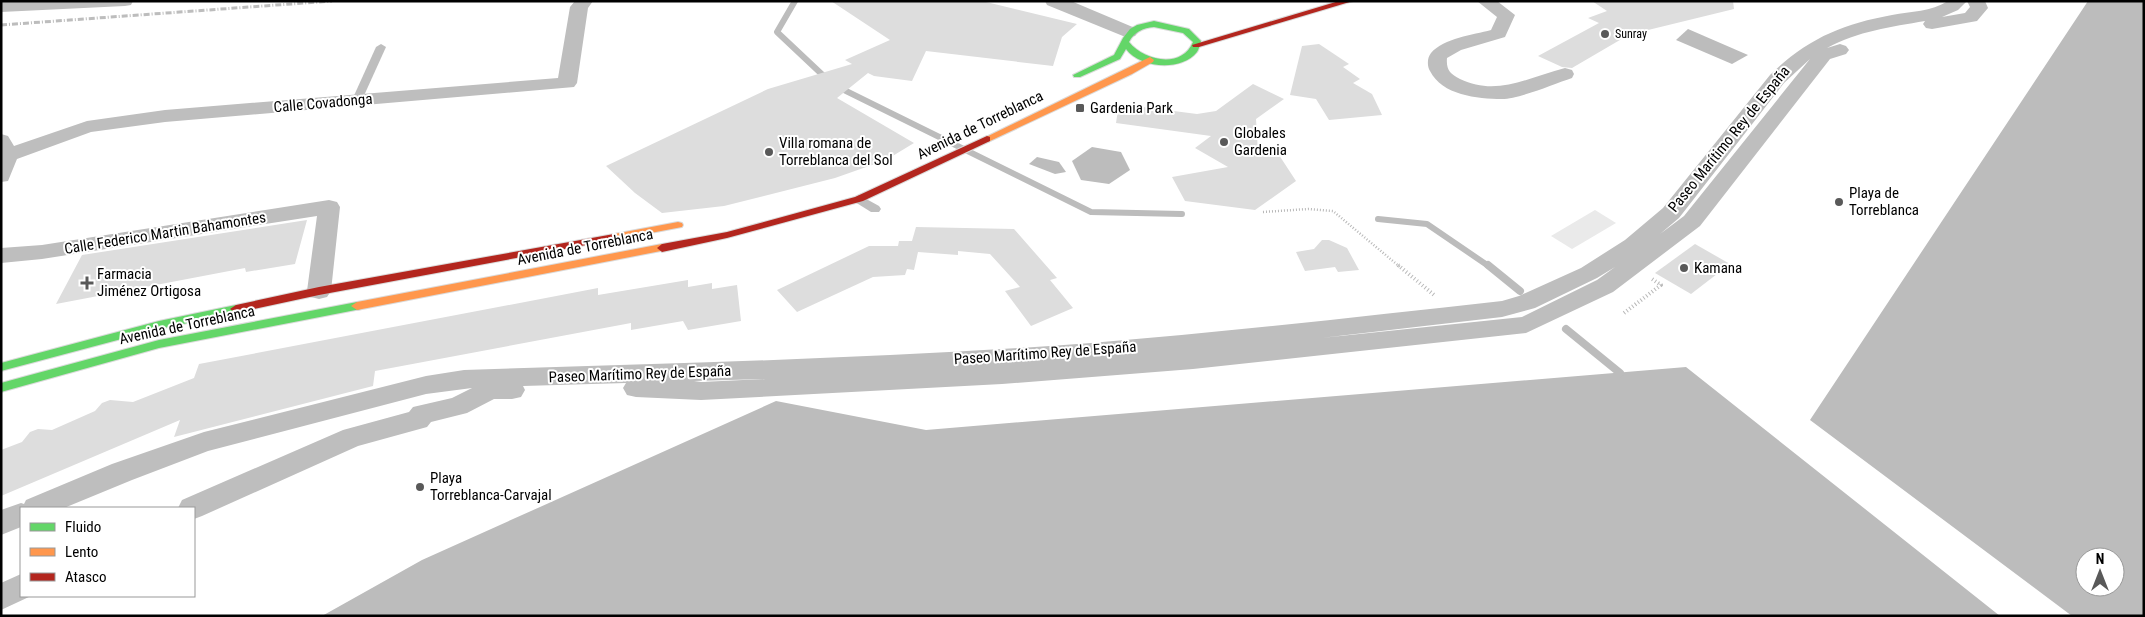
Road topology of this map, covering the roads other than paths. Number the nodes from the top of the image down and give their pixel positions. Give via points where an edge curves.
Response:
1 (125, 1) edge
2 (1053, 1) edge
3 (1348, 1) edge
4 (1485, 1) edge
5 (1959, 1) edge
6 (1976, 1) edge
7 (582, 4) edge
8 (1, 7) edge
9 (1193, 24) dead end
10 (1173, 26) junction
11 (1127, 37) junction
12 (1196, 45) junction
13 (381, 47) dead end
14 (1150, 60) junction
15 (1565, 74) dead end
16 (1065, 80) dead end
17 (357, 100) junction
18 (5, 148) edge
19 (1, 176) edge
20 (859, 199) junction
21 (875, 209) dead end
22 (690, 222) dead end
23 (1, 256) edge
24 (319, 291) junction
25 (1, 367) edge
26 (1, 388) edge
27 (38, 507) edge
28 (194, 507) edge
29 (20, 514) edge
30 (1, 523) edge
31 (20, 587) edge
32 (1, 596) edge

1 - 8 street
2 - 11 street via 1084,12
3 - 12 main road
4 - 15 street via 1506,15 1499,33 1456,46 1438,56 1437,67 1442,78 1462,88 1504,92
5 - 27 street, Paseo Marítimo Rey de España via 1940,12 1871,25 1816,45 1777,78 1671,213 1633,245 1589,274 1527,302 1502,309 1089,352 790,369 464,379 426,385 204,442
6 - 28 street via 1979,8 1971,17 1902,30 1823,55 1692,220 1605,286 1526,325 1193,360 992,376 719,390 598,387 491,390 458,406 422,414 418,420 352,437
7 - 17 street, Calle Covadonga via 567,83
9 - 10 main road
10 - 11 main road via 1154,24 1136,28
10 - 12 main road via 1190,34
11 - 14 main road via 1126,48
11 - 16 main road via 1117,57
12 - 14 main road via 1189,55 1181,59
13 - 17 lane
14 - 20 main road, Avenida de Torreblanca
17 - 18 street, Calle Covadonga via 165,116 87,127
18 - 19 street
20 - 21 lane
20 - 26 main road, Avenida de Torreblanca via 727,234 159,344
22 - 24 main road, Avenida de Torreblanca
23 - 24 street, Calle Federico Martin Bahamontes via 329,207
24 - 25 main road, Avenida de Torreblanca via 159,325
29 - 30 street
31 - 32 street

